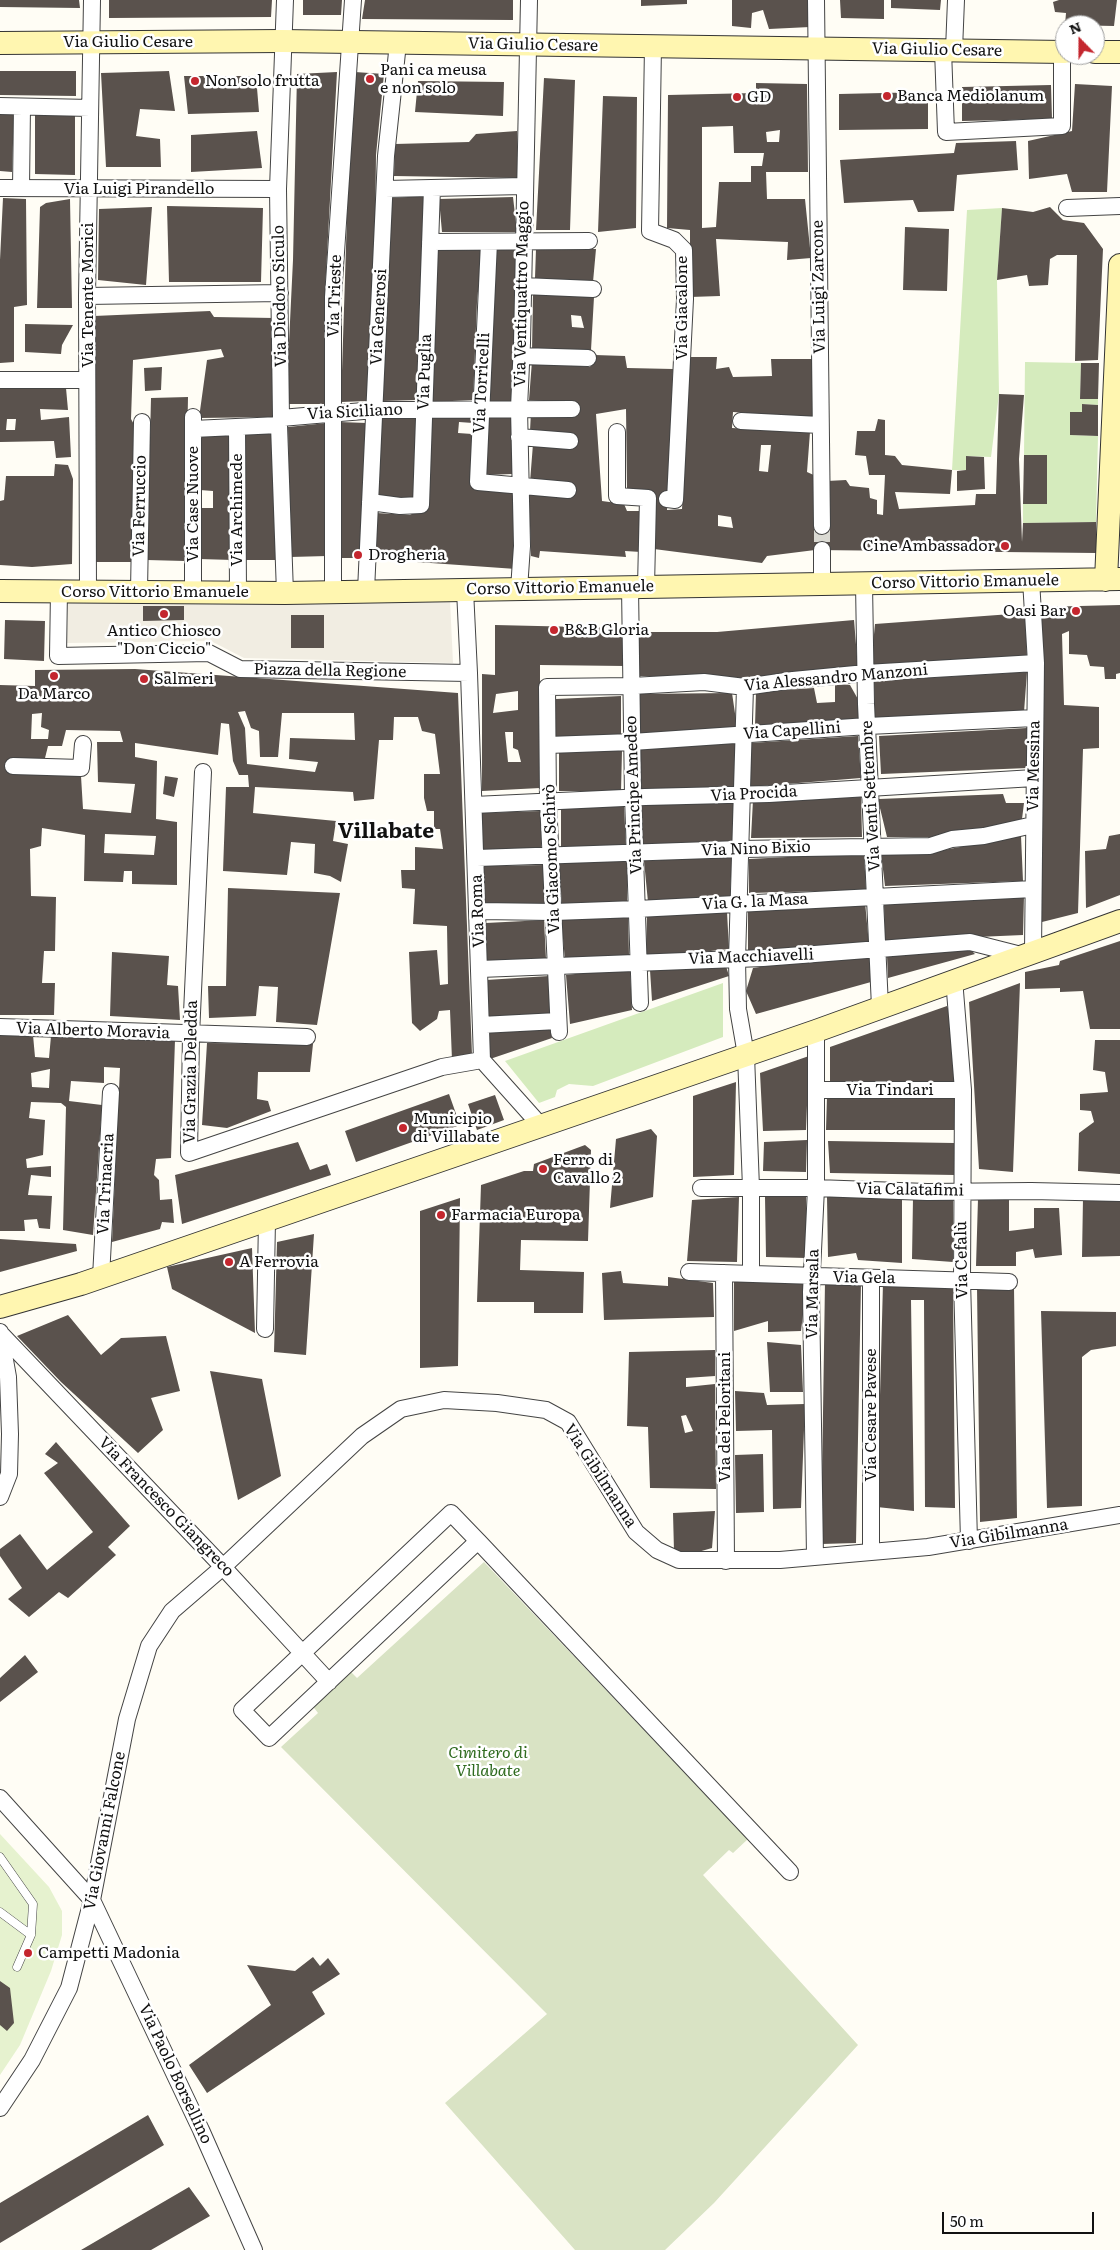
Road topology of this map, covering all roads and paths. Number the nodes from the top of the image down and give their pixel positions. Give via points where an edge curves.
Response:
1 (92, 0) edge
2 (285, 0) edge
3 (353, 0) edge
4 (529, 0) edge
5 (816, 0) edge
6 (956, 0) edge
7 (91, 41) junction
8 (282, 41) junction
9 (350, 42) junction
10 (0, 43) edge
11 (398, 43) junction
12 (527, 45) junction
13 (653, 46) junction
14 (816, 48) junction
15 (949, 50) junction
16 (1055, 52) edge
17 (1105, 52) edge
18 (1120, 52) edge
19 (1063, 65) edge
20 (0, 106) edge
21 (22, 107) junction
22 (90, 108) junction
23 (524, 186) junction
24 (0, 188) edge
25 (21, 188) junction
26 (89, 188) junction
27 (432, 188) junction
28 (385, 189) junction
29 (278, 190) junction
30 (1120, 206) edge
31 (1067, 208) dead end
32 (430, 242) junction
33 (489, 242) junction
34 (523, 242) junction
35 (589, 242) dead end
36 (1120, 265) edge
37 (523, 286) junction
38 (593, 289) dead end
39 (280, 293) junction
40 (87, 296) junction
41 (521, 356) junction
42 (588, 358) dead end
43 (0, 380) edge
44 (87, 380) junction
45 (481, 408) junction
46 (519, 408) junction
47 (424, 409) junction
48 (572, 409) dead end
49 (375, 410) junction
50 (333, 414) junction
51 (741, 421) dead end
52 (142, 422) dead end
53 (280, 422) junction
54 (193, 423) joint
55 (820, 425) junction
56 (237, 428) junction
57 (617, 432) dead end
58 (519, 437) junction
59 (570, 441) dead end
60 (520, 484) junction
61 (568, 490) dead end
62 (661, 499) junction
63 (370, 502) junction
64 (822, 526) tunnel mouth
65 (822, 550) tunnel mouth
66 (1031, 580) junction
67 (1113, 580) edge
68 (864, 584) junction
69 (822, 585) junction
70 (638, 587) junction
71 (519, 589) junction
72 (88, 590) junction
73 (464, 590) junction
74 (0, 591) edge
75 (59, 591) junction
76 (139, 591) junction
77 (366, 591) junction
78 (192, 592) junction
79 (238, 592) junction
80 (333, 592) junction
81 (284, 593) junction
82 (1036, 664) junction
83 (468, 673) junction
84 (866, 673) junction
85 (632, 686) junction
86 (547, 687) joint
87 (745, 687) junction
88 (1035, 718) junction
89 (868, 726) junction
90 (744, 734) junction
91 (632, 742) junction
92 (83, 744) dead end
93 (548, 745) junction
94 (13, 766) dead end
95 (203, 772) dead end
96 (1034, 778) junction
97 (871, 787) junction
98 (742, 795) junction
99 (633, 797) junction
100 (548, 801) junction
101 (474, 805) junction
102 (1033, 825) junction
103 (872, 846) junction
104 (740, 849) junction
105 (635, 852) junction
106 (552, 856) junction
107 (477, 858) junction
108 (1033, 889) junction
109 (875, 896) junction
110 (738, 903) junction
111 (637, 909) junction
112 (478, 911) junction
113 (554, 912) junction
114 (1120, 921) edge
115 (878, 950) junction
116 (1027, 953) junction
117 (736, 959) junction
118 (638, 963) junction
119 (555, 967) junction
120 (480, 969) junction
121 (954, 980) junction
122 (640, 1003) dead end
123 (880, 1007) junction
124 (481, 1025) junction
125 (0, 1027) edge
126 (816, 1031) junction
127 (190, 1035) junction
128 (307, 1037) dead end
129 (746, 1055) junction
130 (482, 1060) junction
131 (817, 1090) junction
132 (963, 1090) junction
133 (111, 1092) dead end
134 (541, 1126) junction
135 (701, 1188) dead end
136 (751, 1188) junction
137 (816, 1188) junction
138 (962, 1192) junction
139 (1120, 1194) edge
140 (267, 1220) junction
141 (689, 1272) dead end
142 (724, 1273) junction
143 (751, 1274) junction
144 (101, 1277) junction
145 (812, 1277) junction
146 (871, 1278) junction
147 (962, 1280) junction
148 (1009, 1282) dead end
149 (0, 1307) edge
150 (265, 1329) dead end
151 (0, 1333) edge
152 (4, 1379) edge
153 (0, 1497) edge
154 (1120, 1515) edge
155 (478, 1541) junction
156 (969, 1541) junction
157 (871, 1552) junction
158 (815, 1557) junction
159 (726, 1561) junction
160 (224, 1567) junction
161 (302, 1653) junction
162 (328, 1682) junction
163 (0, 1798) edge
164 (0, 1857) edge
165 (790, 1872) dead end
166 (92, 1900) junction
167 (0, 1912) edge
168 (31, 1935) junction
169 (17, 1967) dead end
170 (0, 2108) edge
171 (254, 2250) edge

1 - 7 street, Via Tenente Morici
2 - 8 street, Via Diodoro Siculo
3 - 9 street, Via Trieste
4 - 12 street, Via Ventiquattro Maggio
5 - 14 street, Via Luigi Zarcone
6 - 15 street
7 - 8 main road, Via Giulio Cesare
7 - 10 main road, Via Giulio Cesare
7 - 22 street, Via Tenente Morici
8 - 9 main road, Via Giulio Cesare
8 - 29 street, Via Diodoro Siculo
9 - 11 main road, Via Giulio Cesare
9 - 50 street, Via Trieste via 334,297
11 - 12 main road, Via Giulio Cesare
11 - 28 street, Via Generosi
12 - 13 main road, Via Giulio Cesare
12 - 23 street, Via Ventiquattro Maggio
13 - 14 main road, Via Giulio Cesare
13 - 62 street, Via Giacalone via 650,231 674,240 684,250 685,299
14 - 15 main road, Via Giulio Cesare
14 - 55 street, Via Luigi Zarcone
15 - 16 main road, Via Giulio Cesare
15 - 19 street via 946,132 1062,126
17 - 18 main road
20 - 21 street
21 - 22 street
21 - 25 street
22 - 26 street, Via Tenente Morici
23 - 27 street
23 - 34 street, Via Ventiquattro Maggio
24 - 25 street, Via Luigi Pirandello
25 - 26 street, Via Luigi Pirandello
26 - 29 street, Via Luigi Pirandello
26 - 40 street, Via Tenente Morici
27 - 28 street
27 - 32 street, Via Puglia
28 - 49 street, Via Generosi
29 - 39 street, Via Diodoro Siculo
30 - 31 street
32 - 33 street
32 - 47 street, Via Puglia
33 - 34 street
33 - 45 street, Via Torricelli
34 - 35 street
34 - 37 street, Via Ventiquattro Maggio
36 - 67 main road
37 - 38 street
37 - 41 street, Via Ventiquattro Maggio
39 - 40 street
39 - 53 street, Via Diodoro Siculo
40 - 44 street, Via Tenente Morici
41 - 42 street
41 - 46 street, Via Ventiquattro Maggio
43 - 44 street
44 - 72 street, Via Tenente Morici
45 - 46 street, Via Siciliano
45 - 47 street, Via Siciliano
45 - 60 street, Via Torricelli via 478,482
46 - 48 street, Via Siciliano
46 - 58 street, Via Ventiquattro Maggio
47 - 49 street, Via Siciliano
47 - 63 street, Via Puglia via 421,505
49 - 50 street, Via Siciliano
49 - 63 street, Via Generosi
50 - 53 street, Via Siciliano
50 - 80 street, Via Trieste
51 - 55 street
52 - 76 street, Via Ferruccio
53 - 56 street, Via Siciliano
53 - 81 street, Via Diodoro Siculo
54 - 56 street, Via Siciliano
54 - 78 street, Via Case Nuove
55 - 64 street, Via Luigi Zarcone
56 - 79 street, Via Archimede
57 - 62 street via 616,496
58 - 59 street
58 - 60 street, Via Ventiquattro Maggio
60 - 61 street
60 - 71 street, Via Ventiquattro Maggio via 522,546
62 - 70 street
63 - 77 street, Via Generosi
65 - 69 street
66 - 67 main road, Corso Vittorio Emanuele
66 - 68 main road, Corso Vittorio Emanuele
66 - 82 street, Via Messina
68 - 69 main road, Corso Vittorio Emanuele
68 - 84 street, Via Venti Settembre
69 - 70 main road, Corso Vittorio Emanuele
70 - 71 main road, Corso Vittorio Emanuele
70 - 85 street, Via Principe Amedeo
71 - 73 main road, Corso Vittorio Emanuele
72 - 75 main road, Corso Vittorio Emanuele
72 - 76 main road, Corso Vittorio Emanuele
73 - 77 main road, Corso Vittorio Emanuele
73 - 83 street
74 - 75 main road, Corso Vittorio Emanuele
75 - 83 street, Piazza della Regione via 58,656 209,653 240,669
76 - 78 main road, Corso Vittorio Emanuele
77 - 80 main road, Corso Vittorio Emanuele
78 - 79 main road, Corso Vittorio Emanuele
79 - 81 main road, Corso Vittorio Emanuele
80 - 81 main road, Corso Vittorio Emanuele
82 - 84 street, Via Alessandro Manzoni
82 - 88 street, Via Messina
83 - 101 street, Via Roma
84 - 87 street, Via Alessandro Manzoni
84 - 89 street, Via Venti Settembre
85 - 86 street, Via Alessandro Manzoni
85 - 87 street, Via Alessandro Manzoni via 704,682
85 - 91 street, Via Principe Amedeo
86 - 93 street, Via Giacomo Schirò
87 - 90 street
88 - 89 street, Via Capellini
88 - 96 street, Via Messina
89 - 90 street, Via Capellini
89 - 97 street, Via Venti Settembre
90 - 91 street, Via Capellini
90 - 98 street
91 - 93 street, Via Capellini
91 - 99 street, Via Principe Amedeo
92 - 94 street via 81,768
93 - 100 street, Via Giacomo Schirò
95 - 127 street, Via Grazia Deledda
96 - 97 street, Via Procida
96 - 102 street, Via Messina
97 - 98 street, Via Procida
97 - 103 street, Via Venti Settembre
98 - 99 street, Via Procida
98 - 104 street
99 - 100 street, Via Procida
99 - 105 street, Via Principe Amedeo
100 - 101 street, Via Procida
100 - 106 street, Via Giacomo Schirò
101 - 107 street, Via Roma
102 - 103 street, Via Nino Bixio via 930,846
102 - 108 street, Via Messina
103 - 104 street, Via Nino Bixio
103 - 109 street, Via Venti Settembre
104 - 105 street, Via Nino Bixio
104 - 110 street
105 - 106 street, Via Nino Bixio
105 - 111 street, Via Principe Amedeo
106 - 107 street, Via Nino Bixio
106 - 113 street, Via Giacomo Schirò
107 - 112 street, Via Roma
108 - 109 street, Via G. la Masa
108 - 116 street, Via Messina
109 - 110 street, Via G. la Masa
109 - 115 street, Via Venti Settembre
110 - 111 street, Via G. la Masa
110 - 117 street
111 - 113 street, Via G. la Masa
111 - 118 street, Via Principe Amedeo
112 - 113 street, Via G. la Masa
112 - 120 street, Via Roma
113 - 119 street, Via Giacomo Schirò
114 - 116 main road
115 - 116 street, Via Macchiavelli via 970,942
115 - 117 street, Via Macchiavelli
115 - 123 street, Via Venti Settembre
116 - 121 main road
117 - 118 street, Via Macchiavelli
117 - 129 street via 738,1009
118 - 119 street, Via Macchiavelli
118 - 122 street, Via Principe Amedeo
119 - 120 street, Via Macchiavelli
119 - 124 street, Via Giacomo Schirò via 559,1026
120 - 124 street, Via Roma
121 - 123 main road
121 - 132 street, Via Cefalù
123 - 126 main road
124 - 130 street, Via Roma
125 - 127 street, Via Alberto Moravia
126 - 129 main road
126 - 131 street, Via Marsala
127 - 128 street, Via Alberto Moravia
127 - 130 street, Via Grazia Deledda via 189,1153 442,1067
129 - 134 main road
129 - 136 street
130 - 134 street
131 - 132 street, Via Tindari
131 - 137 street, Via Marsala
132 - 138 street, Via Cefalù
133 - 144 street, Via Trinacria
134 - 140 main road via 342,1197
135 - 136 street, Via Calatafimi
136 - 137 street, Via Calatafimi
136 - 143 street
137 - 138 street, Via Calatafimi
137 - 145 street, Via Marsala
138 - 139 street, Via Calatafimi
138 - 147 street, Via Cefalù
140 - 144 main road
140 - 150 street
141 - 142 street, Via Gela
142 - 143 street, Via Gela
142 - 159 street, Via dei Peloritani
143 - 145 street, Via Gela
144 - 149 main road
145 - 146 street, Via Gela
145 - 158 street, Via Marsala
146 - 147 street, Via Gela
146 - 157 street, Via Cesare Pavese
147 - 148 street, Via Gela
147 - 156 street, Via Cefalù
151 - 152 street
151 - 160 street, Via Francesco Giangreco
152 - 153 street via 10,1434 9,1474
154 - 156 street, Via Gibilmanna
155 - 161 street via 451,1513
155 - 162 street
155 - 165 street
156 - 157 street, Via Gibilmanna
157 - 158 street, Via Gibilmanna
158 - 159 street, Via Gibilmanna
159 - 160 street, Via Gibilmanna via 679,1560 657,1550 636,1532 568,1422 546,1410 444,1400 401,1409 362,1436
160 - 161 street, Via Francesco Giangreco
160 - 166 street, Via Giovanni Falcone via 172,1611 149,1646 126,1719
161 - 162 street, Via Francesco Giangreco
161 - 162 street via 242,1710 269,1738
163 - 166 street, Via Paolo Borsellino
164 - 168 lane via 33,1904
166 - 170 street, Via Giovanni Falcone via 69,1988 32,2060
166 - 171 street, Via Paolo Borsellino
167 - 168 lane
168 - 169 lane

